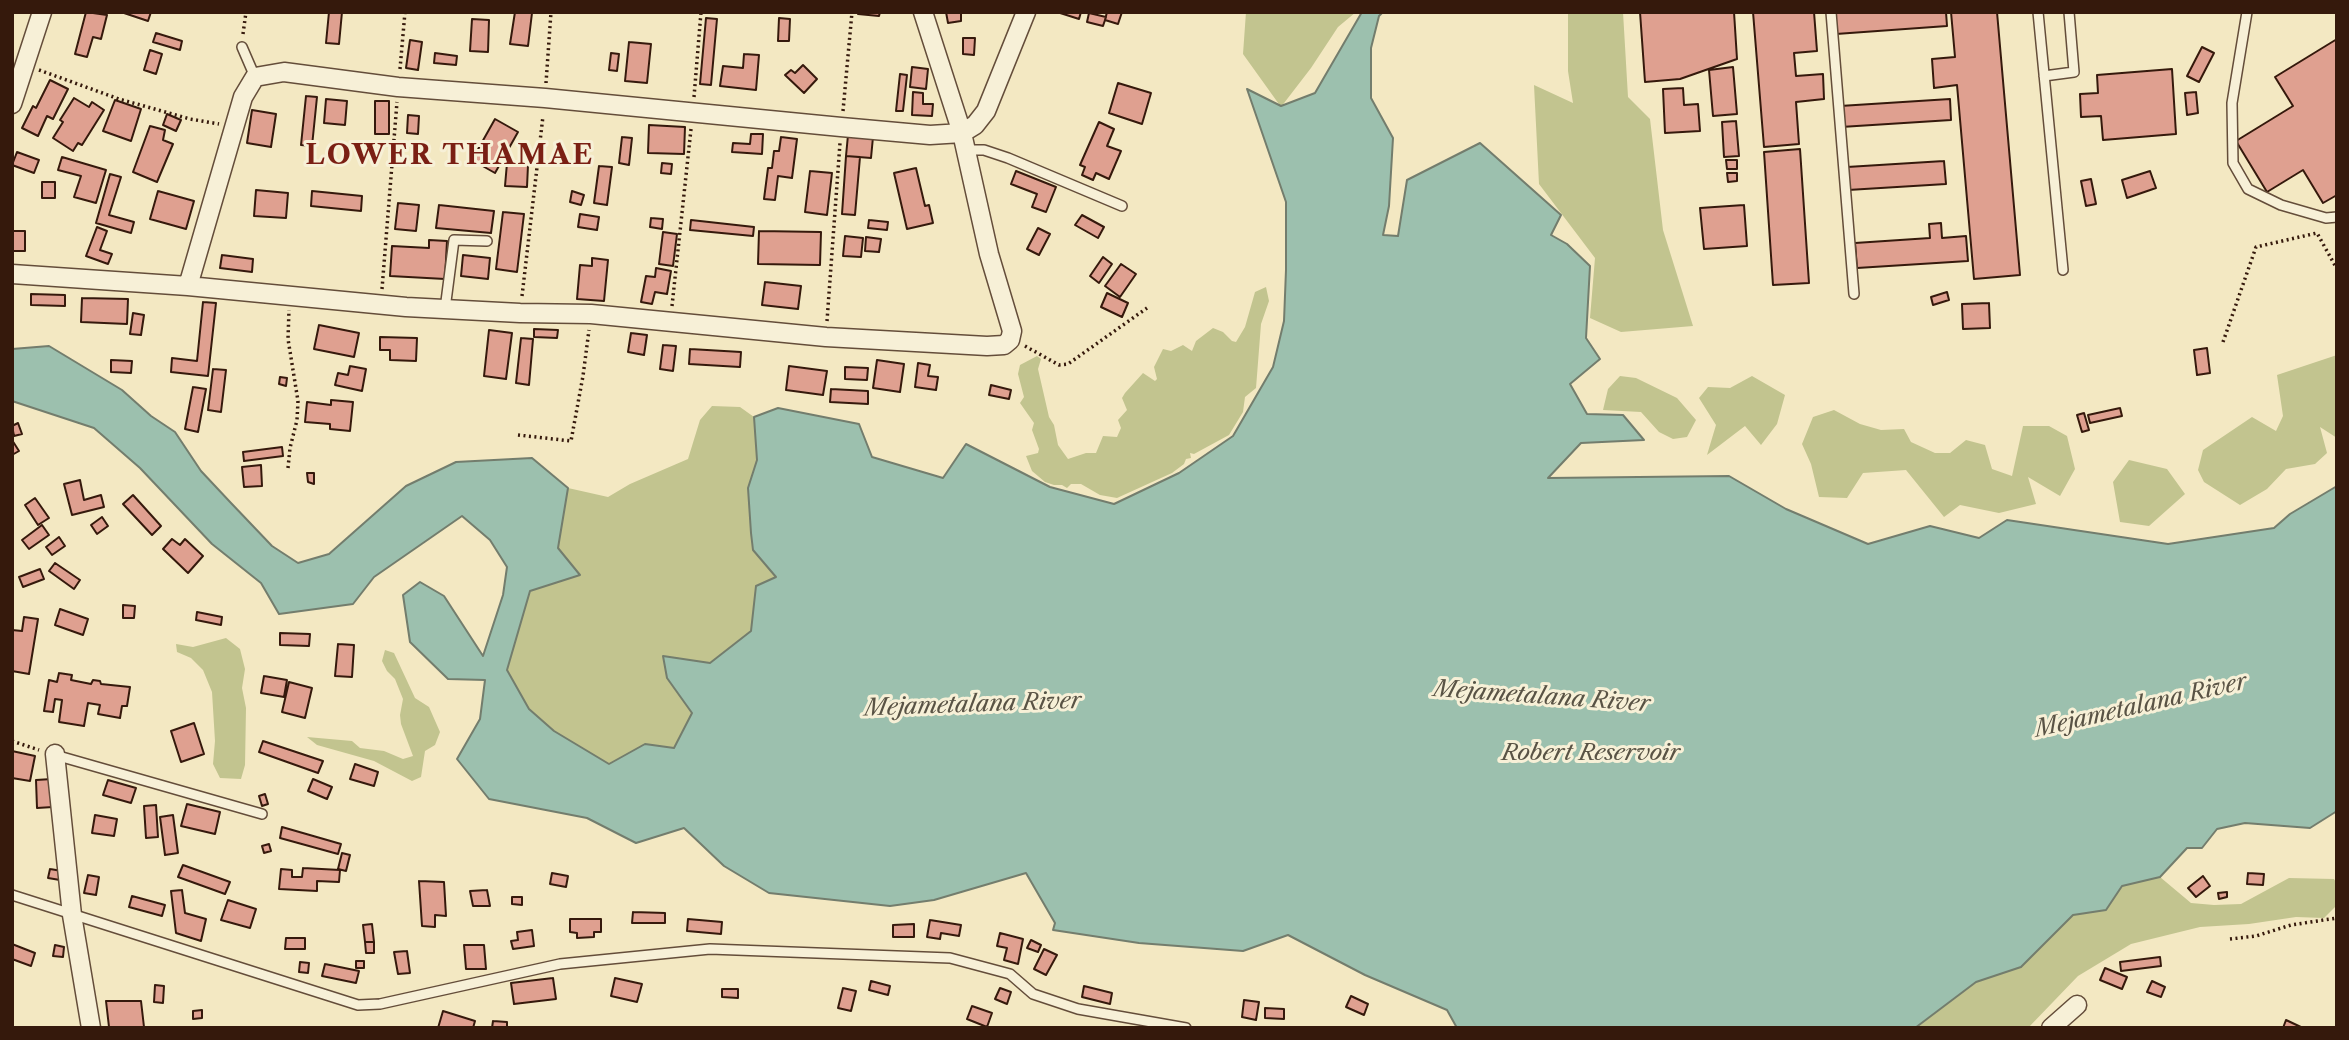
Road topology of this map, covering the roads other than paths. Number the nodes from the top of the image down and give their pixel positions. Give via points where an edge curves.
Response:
1 (42, 12) edge
2 (923, 12) edge
3 (1026, 12) edge
4 (1831, 12) edge
5 (2038, 12) edge
6 (2070, 12) edge
7 (2247, 12) edge
8 (242, 47) road end
9 (2044, 76) junction
10 (255, 77) junction
11 (12, 104) edge
12 (964, 142) junction
13 (1122, 206) dead end
14 (2337, 217) edge
15 (487, 241) dead end
16 (2063, 270) dead end
17 (12, 274) edge
18 (188, 286) junction
19 (1854, 294) dead end
20 (445, 309) junction
21 (55, 754) joint
22 (262, 814) dead end
23 (12, 895) edge
24 (72, 915) junction
25 (2077, 1005) dead end
26 (91, 1028) edge
27 (1186, 1028) edge
28 (2051, 1028) edge

1 - 11 street
2 - 12 street
3 - 12 street via 986,111
4 - 19 lane
5 - 9 lane
6 - 9 lane via 2074,72
7 - 14 lane via 2232,103 2233,163 2248,189 2281,205
8 - 10 lane
9 - 16 lane
10 - 12 street via 284,72
10 - 18 street via 243,97
12 - 13 lane
12 - 20 street via 1012,331 1004,345 826,337 591,314
15 - 20 lane via 454,240
17 - 18 street
18 - 20 street
21 - 22 lane
21 - 24 street
23 - 24 lane
24 - 26 street
24 - 27 lane via 358,1005 560,964 710,949 950,958 1010,974 1033,994 1078,1009
25 - 28 street

